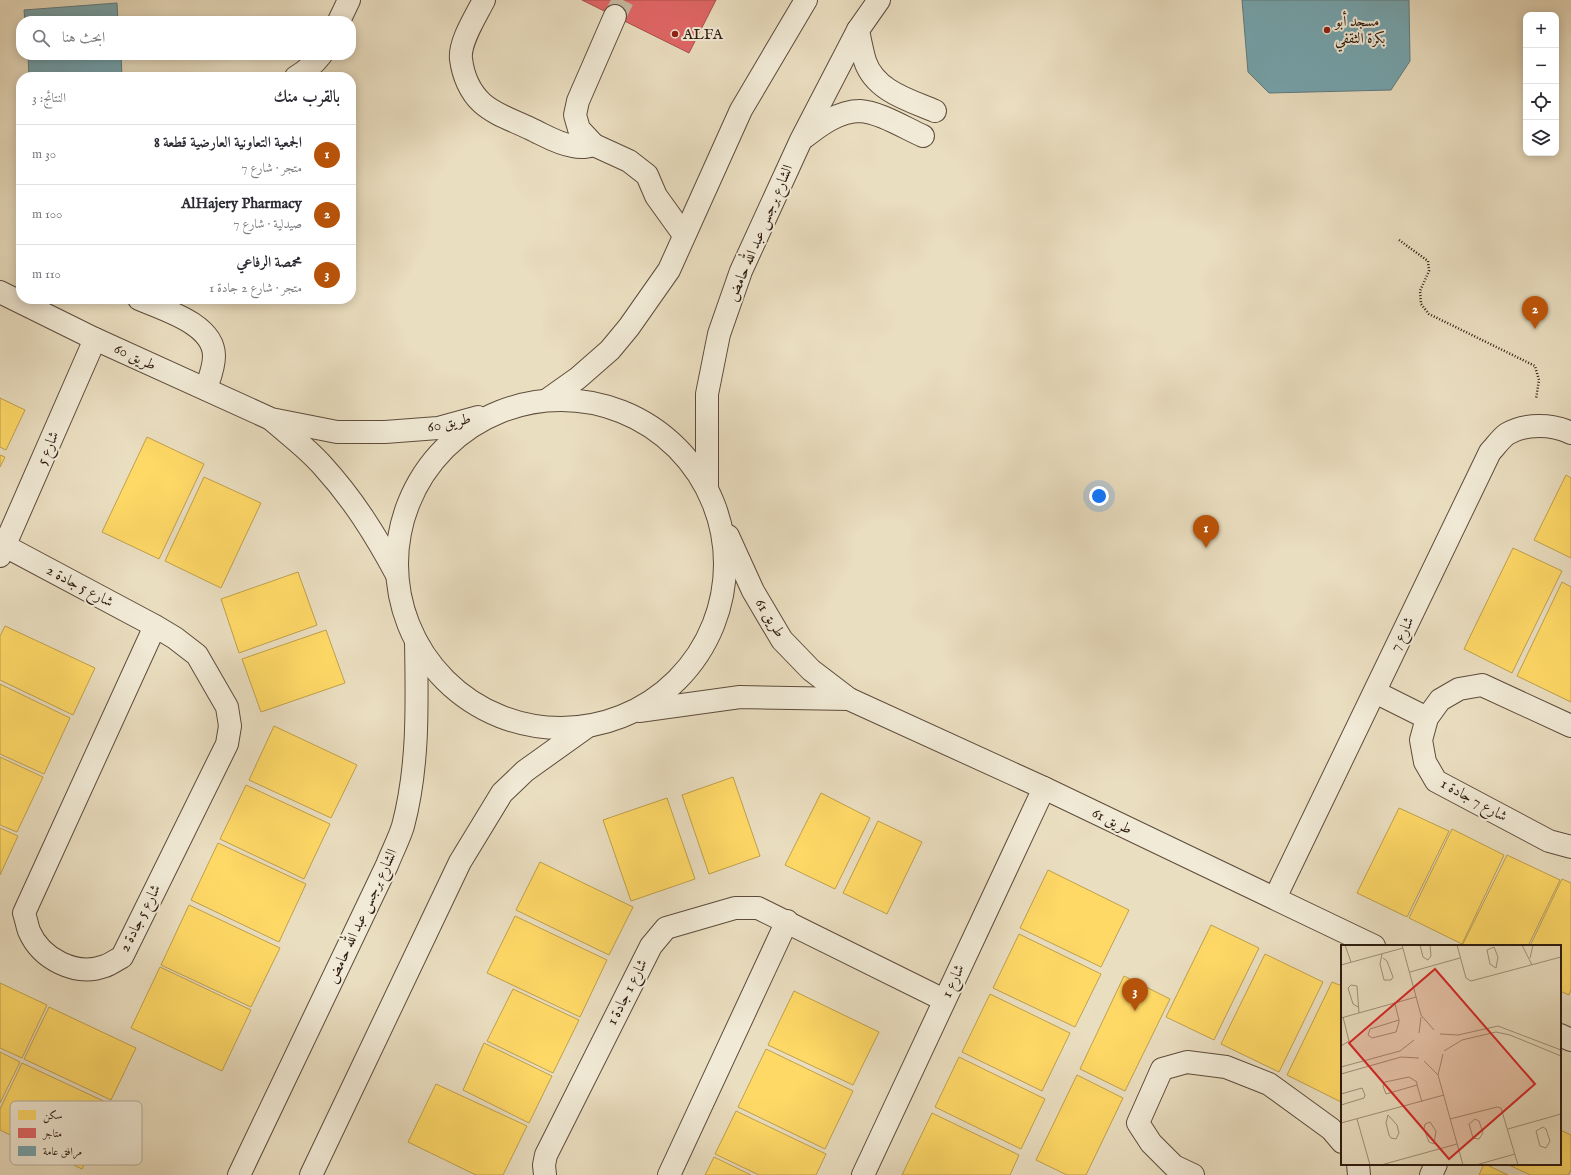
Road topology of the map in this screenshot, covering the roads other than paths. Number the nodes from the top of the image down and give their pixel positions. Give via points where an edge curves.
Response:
1 (349, 0) edge
2 (484, 0) edge
3 (806, 0) edge
4 (879, 0) edge
5 (341, 16) edge
6 (615, 16) tunnel mouth
7 (858, 30) junction
8 (317, 60) edge
9 (303, 72) edge
10 (935, 111) dead end
11 (923, 136) dead end
12 (801, 140) junction
13 (594, 145) junction
14 (684, 235) junction
15 (0, 292) edge
16 (16, 297) edge
17 (36, 304) edge
18 (169, 305) edge
19 (95, 338) junction
20 (206, 389) junction
21 (547, 400) junction
22 (507, 409) junction
23 (271, 419) junction
24 (1571, 433) edge
25 (707, 486) junction
26 (719, 516) junction
27 (3, 551) edge
28 (398, 578) junction
29 (155, 626) junction
30 (416, 640) junction
31 (1374, 692) junction
32 (849, 699) junction
33 (631, 712) junction
34 (1427, 718) junction
35 (590, 725) junction
36 (1571, 726) edge
37 (1044, 788) junction
38 (1571, 847) edge
39 (1275, 898) junction
40 (787, 921) junction
41 (1372, 945) edge
42 (944, 1000) junction
43 (1561, 1035) edge
44 (1571, 1040) edge
45 (1341, 1141) edge
46 (1358, 1165) edge
47 (1436, 1165) edge
48 (239, 1175) edge
49 (311, 1175) edge
50 (545, 1175) edge
51 (669, 1175) edge
52 (863, 1175) edge
53 (1193, 1175) edge
54 (1359, 1175) edge
55 (1431, 1175) edge

1 - 5 street
2 - 13 street via 462,44 460,58 464,75 472,91 482,103 496,112 559,142 582,148
3 - 14 street via 741,110
4 - 7 street, الشارع برجس عبد الله حامض
6 - 13 street via 578,101 575,115 579,129
7 - 10 street via 865,61 875,79 891,91
7 - 12 street, الشارع برجس عبد الله حامض
8 - 9 street
11 - 12 street via 860,111 841,115 821,124
12 - 25 street, الشارع برجس عبد الله حامض via 741,271 719,334 707,394
13 - 14 street via 629,161 646,175 656,196
14 - 21 street via 669,270 610,350 578,378
15 - 16 street, طريق 60
17 - 19 street, طريق 60
18 - 20 street via 199,327 211,343 214,355
19 - 20 street, طريق 60
19 - 27 street, شارع 5
20 - 23 street, طريق 60
21 - 22 street
21 - 25 street via 572,400 606,405 636,417 664,435 688,458
22 - 23 street, طريق 60 via 438,428 385,432 337,432
22 - 28 street via 477,423 450,443 428,468 411,497 401,528
23 - 28 street, طريق 60 via 321,464 351,499 377,537
24 - 31 street, شارع 7 via 1562,428 1532,425 1507,434 1490,452
25 - 26 street
26 - 32 street, طريق 61 via 753,591 782,640 811,670
26 - 33 street via 725,549 724,582 717,615 704,645 684,673 660,695
27 - 29 street, شارع 5 جادة 2
28 - 30 street via 400,595
29 - 29 street, شارع 5 جادة 2 via 197,655 227,707 230,726 227,744 122,957 105,966 87,969 69,967 52,959 38,946 29,931 24,913
30 - 35 street via 446,682 472,702 501,717 533,726 566,728
30 - 48 street, الشارع برجس عبد الله حامض via 416,747 412,785 403,827
31 - 34 street
31 - 39 street, شارع 7
32 - 33 street, طريق 61 via 740,696
32 - 37 street, طريق 61
33 - 35 street via 600,724
34 - 36 street, شارع 7 جادة 1 via 1440,700 1459,689 1482,686
34 - 38 street, شارع 7 جادة 1 via 1422,740 1425,762 1436,781 1549,841
35 - 49 street via 525,771 502,793 460,862
37 - 39 street, طريق 61
37 - 42 street, شارع 1
39 - 41 street, طريق 61
40 - 42 street, شارع 1 جادة 1
40 - 50 street, شارع 1 جادة 1 via 758,908 735,908 666,928 651,946 546,1155
40 - 51 street
42 - 52 street, شارع 1
43 - 44 street
45 - 53 street via 1331,1129 1269,1084 1226,1067 1187,1062 1162,1069 1138,1123 1151,1143 1174,1166
46 - 54 street
47 - 55 street

